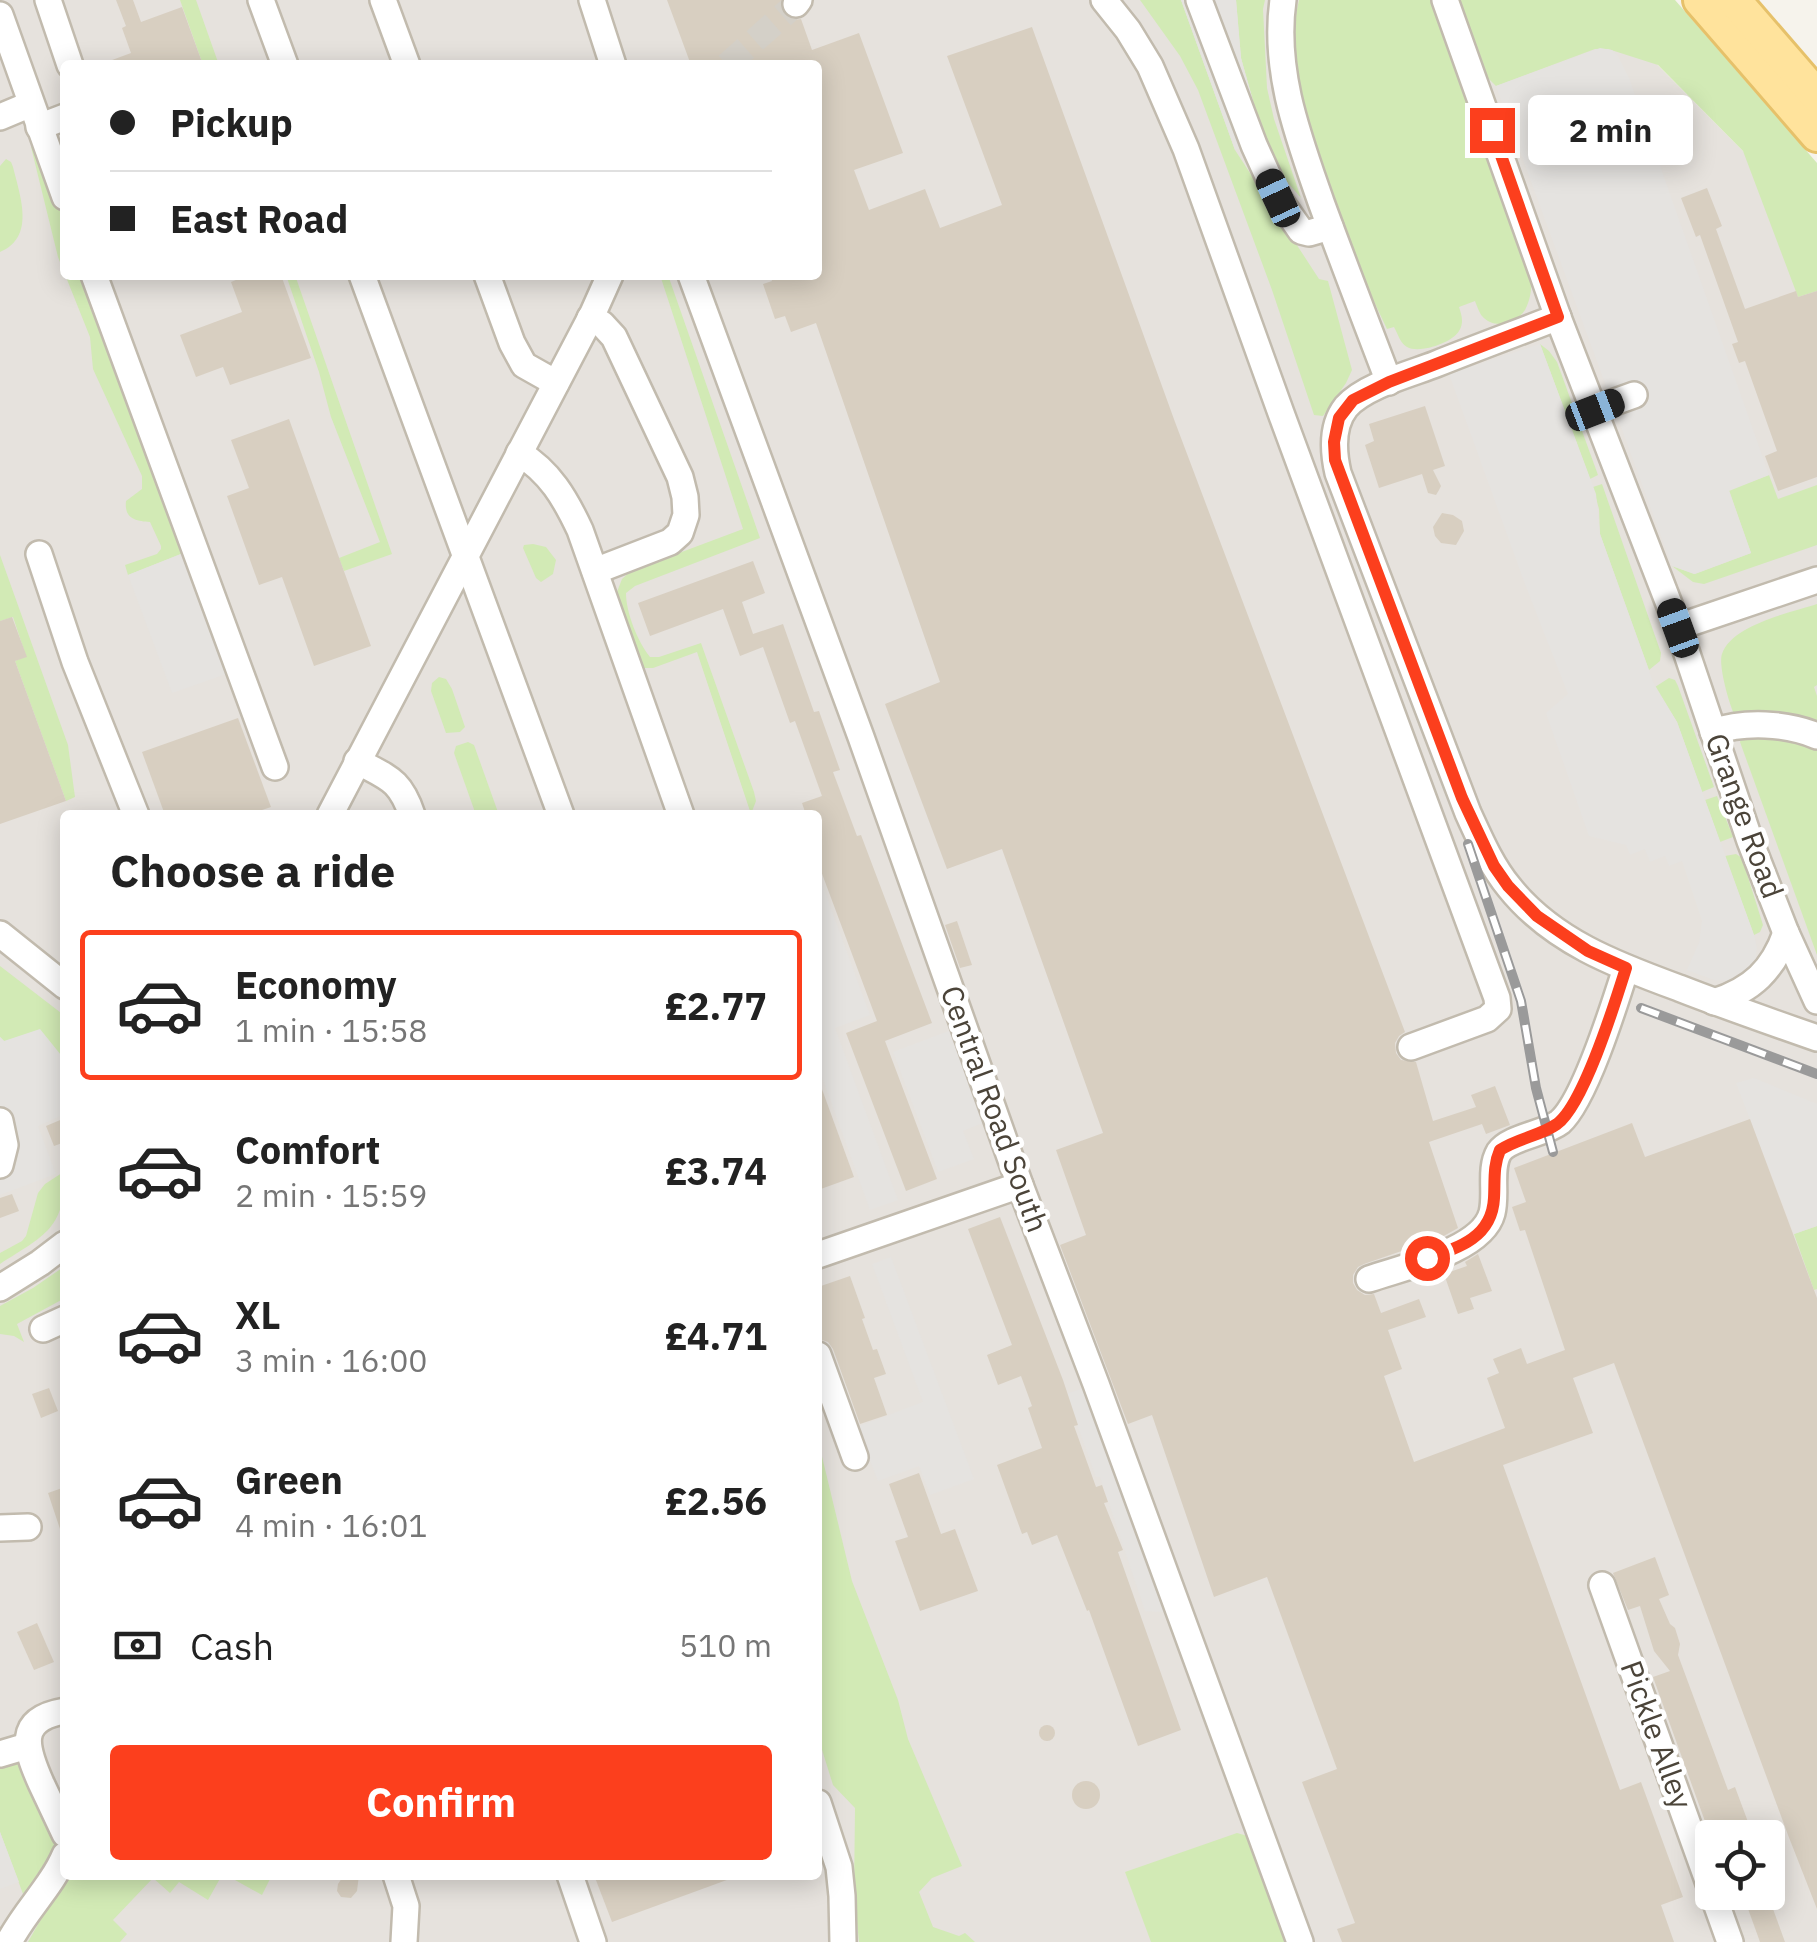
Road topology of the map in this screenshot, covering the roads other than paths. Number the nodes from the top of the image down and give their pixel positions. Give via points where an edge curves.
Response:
1 (48, 0) edge
2 (261, 0) edge
3 (383, 0) edge
4 (592, 0) edge
5 (1104, 0) edge
6 (1199, 0) edge
7 (1283, 0) edge
8 (1445, 0) edge
9 (1700, 0) edge
10 (1734, 0) edge
11 (0, 15) edge
12 (68, 60) edge
13 (283, 60) edge
14 (405, 60) edge
15 (612, 60) edge
16 (1817, 96) edge
17 (35, 115) junction
18 (0, 117) edge
19 (60, 118) edge
20 (1817, 135) edge
21 (60, 182) edge
22 (1330, 227) junction
23 (96, 280) edge
24 (364, 280) edge
25 (489, 280) edge
26 (608, 280) edge
27 (693, 280) edge
28 (1558, 317) junction
29 (590, 318) junction
30 (1389, 382) junction
31 (556, 383) junction
32 (1634, 395) dead end
33 (1595, 410) junction
34 (519, 453) junction
35 (39, 554) dead end
36 (464, 556) junction
37 (595, 571) junction
38 (1817, 580) edge
39 (1678, 628) junction
40 (1714, 732) junction
41 (1817, 736) edge
42 (357, 762) junction
43 (274, 766) dead end
44 (134, 810) edge
45 (333, 810) edge
46 (410, 810) edge
47 (559, 810) edge
48 (679, 810) edge
49 (1786, 933) junction
50 (0, 934) edge
51 (1626, 968) junction
52 (60, 982) edge
53 (1817, 1001) edge
54 (1714, 1002) junction
55 (1817, 1010) edge
56 (1782, 1026) junction
57 (1817, 1038) edge
58 (1411, 1047) dead end
59 (0, 1120) edge
60 (0, 1164) edge
61 (1020, 1185) junction
62 (60, 1248) edge
63 (822, 1254) edge
64 (1368, 1278) dead end
65 (0, 1288) edge
66 (822, 1365) edge
67 (856, 1457) dead end
68 (28, 1527) dead end
69 (0, 1528) edge
70 (1602, 1584) dead end
71 (60, 1712) edge
72 (27, 1746) junction
73 (0, 1754) edge
74 (822, 1815) edge
75 (60, 1823) edge
76 (60, 1864) edge
77 (398, 1880) edge
78 (572, 1880) edge
79 (10, 1942) edge
80 (404, 1942) edge
81 (593, 1942) edge
82 (843, 1942) edge
83 (1300, 1942) edge
84 (1730, 1942) edge

1 - 12 lane
2 - 13 lane
3 - 14 lane
4 - 15 lane
5 - 58 lane via 1141,48 1181,136 1497,998 1498,1010 1487,1019
6 - 22 lane via 1278,198 1301,230
7 - 22 lane via 1284,79
8 - 28 lane, Grange Road
9 - 20 main road
10 - 16 main road
11 - 17 lane
17 - 18 lane
17 - 19 lane
17 - 21 lane
22 - 30 lane
23 - 43 lane
24 - 36 lane
25 - 31 lane via 524,365
26 - 29 lane
27 - 61 lane, Central Road South
28 - 30 lane
28 - 33 lane, Grange Road
29 - 31 lane
29 - 37 lane via 614,336 680,477 686,508 676,538
30 - 51 lane via 1345,408 1335,460 1468,813 1494,866 1522,902 1588,951
31 - 34 lane
32 - 33 lane
33 - 39 lane, Grange Road
34 - 36 lane
34 - 37 lane via 566,500
35 - 44 lane
36 - 42 lane
36 - 47 lane
37 - 48 lane
38 - 39 lane
39 - 40 lane, Grange Road
40 - 41 lane via 1745,725
40 - 49 lane, Grange Road
42 - 45 lane
42 - 46 lane via 393,781
49 - 53 lane, Grange Road
49 - 54 lane via 1759,980
50 - 52 lane
51 - 54 lane
51 - 64 lane via 1574,1105 1555,1126 1498,1155 1494,1206 1483,1230 1464,1245
54 - 56 lane
55 - 56 lane
56 - 57 lane
59 - 60 lane
61 - 63 lane
61 - 83 lane, Central Road South
62 - 65 lane
66 - 67 lane
68 - 69 lane
70 - 84 lane, Pickle Alley
71 - 72 lane via 37,1723
72 - 73 lane
72 - 75 lane
74 - 82 lane via 839,1868
76 - 79 lane
77 - 80 lane via 406,1906
78 - 81 lane

